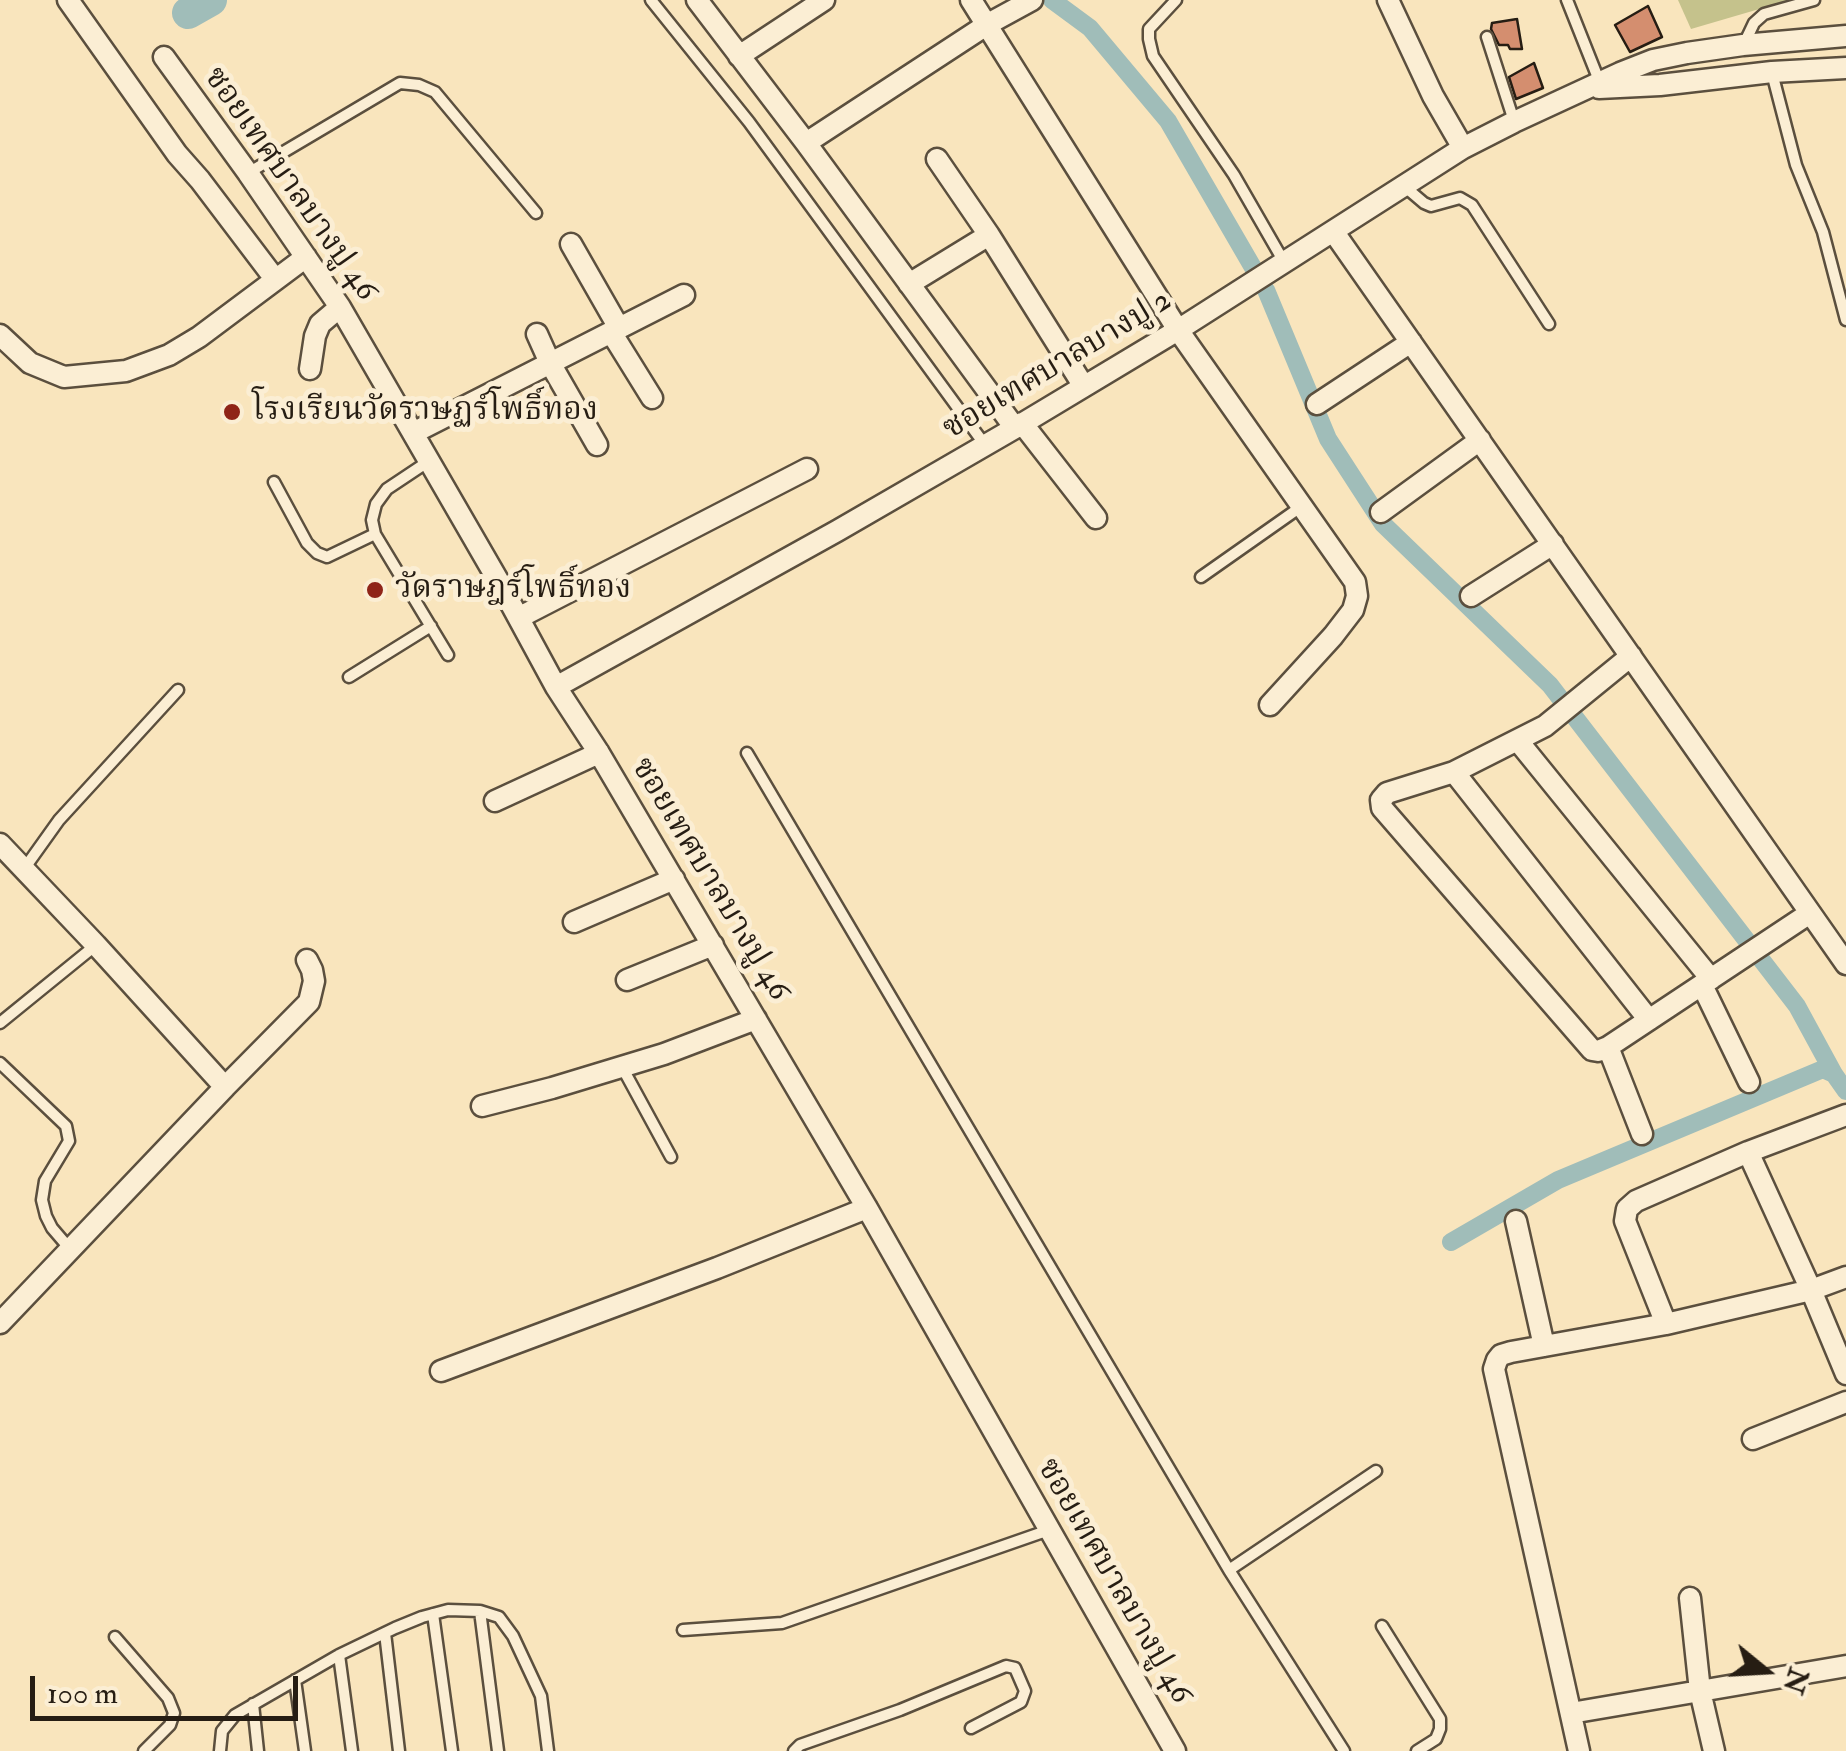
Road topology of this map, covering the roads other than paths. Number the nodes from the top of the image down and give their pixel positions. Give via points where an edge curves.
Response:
1 (68, 0) edge
2 (651, 0) edge
3 (697, 0) edge
4 (824, 0) edge
5 (971, 0) edge
6 (1032, 0) edge
7 (1176, 0) edge
8 (1388, 0) edge
9 (1567, 0) edge
10 (1814, 0) edge
11 (988, 24) junction
12 (1487, 36) dead end
13 (1846, 36) edge
14 (1743, 45) junction
15 (739, 56) junction
16 (164, 57) dead end
17 (1846, 68) edge
18 (1772, 72) junction
19 (1596, 86) junction
20 (1514, 122) junction
21 (806, 143) junction
22 (1464, 148) junction
23 (938, 159) dead end
24 (248, 173) junction
25 (1403, 186) junction
26 (536, 213) dead end
27 (1333, 230) junction
28 (989, 235) junction
29 (571, 244) dead end
30 (306, 257) junction
31 (1284, 262) junction
32 (275, 280) junction
33 (910, 284) junction
34 (684, 294) dead end
35 (340, 308) junction
36 (1846, 320) edge
37 (1548, 324) dead end
38 (615, 330) junction
39 (1178, 330) junction
40 (0, 334) edge
41 (537, 334) dead end
42 (1410, 342) junction
43 (550, 363) junction
44 (310, 369) dead end
45 (1083, 386) junction
46 (652, 398) dead end
47 (1317, 404) dead end
48 (1019, 425) junction
49 (413, 433) junction
50 (1480, 440) junction
51 (986, 444) junction
52 (598, 446) dead end
53 (430, 461) junction
54 (807, 469) dead end
55 (274, 482) dead end
56 (1302, 506) junction
57 (1381, 512) dead end
58 (1096, 518) dead end
59 (375, 534) junction
60 (1552, 544) junction
61 (1201, 577) dead end
62 (1471, 596) dead end
63 (520, 617) junction
64 (431, 626) junction
65 (448, 655) dead end
66 (1630, 656) junction
67 (350, 677) dead end
68 (556, 686) junction
69 (178, 690) dead end
70 (1270, 705) dead end
71 (1518, 741) junction
72 (747, 752) dead end
73 (599, 753) junction
74 (1454, 772) junction
75 (495, 800) dead end
76 (0, 844) edge
77 (24, 869) junction
78 (674, 879) junction
79 (1810, 913) junction
80 (574, 922) dead end
81 (713, 944) junction
82 (96, 945) junction
83 (307, 960) dead end
84 (1846, 964) edge
85 (627, 980) dead end
86 (1706, 982) junction
87 (756, 1019) junction
88 (1649, 1020) junction
89 (0, 1023) edge
90 (1608, 1047) junction
91 (0, 1063) edge
92 (622, 1067) junction
93 (1750, 1082) dead end
94 (225, 1087) junction
95 (482, 1106) dead end
96 (1846, 1116) edge
97 (1642, 1134) dead end
98 (1748, 1152) junction
99 (672, 1157) dead end
100 (866, 1208) junction
101 (1516, 1221) dead end
102 (70, 1249) junction
103 (1846, 1277) edge
104 (1811, 1290) junction
105 (0, 1323) edge
106 (1666, 1324) junction
107 (1544, 1346) junction
108 (441, 1371) dead end
109 (1846, 1374) edge
110 (1846, 1402) edge
111 (1753, 1440) dead end
112 (1376, 1471) dead end
113 (1049, 1530) junction
114 (1229, 1570) junction
115 (1690, 1598) dead end
116 (480, 1611) junction
117 (433, 1614) junction
118 (1382, 1626) dead end
119 (684, 1630) dead end
120 (385, 1633) junction
121 (116, 1636) dead end
122 (340, 1655) junction
123 (1846, 1666) edge
124 (296, 1680) junction
125 (1700, 1691) junction
126 (253, 1704) junction
127 (1571, 1713) junction
128 (971, 1728) dead end
129 (144, 1751) edge
130 (220, 1751) edge
131 (258, 1751) edge
132 (305, 1751) edge
133 (352, 1751) edge
134 (399, 1751) edge
135 (452, 1751) edge
136 (498, 1751) edge
137 (548, 1751) edge
138 (794, 1751) edge
139 (1175, 1751) edge
140 (1344, 1751) edge
141 (1417, 1751) edge
142 (1580, 1751) edge
143 (1714, 1751) edge

1 - 32 street
2 - 51 lane
3 - 15 street
4 - 15 street
5 - 11 street
6 - 11 street
7 - 31 lane via 1149,29 1154,56
8 - 22 street
9 - 19 lane
10 - 14 lane via 1764,14
11 - 21 street
11 - 39 street
12 - 20 lane
13 - 14 street, ซอยเทศบาลบางปู 2
14 - 19 street, ซอยเทศบาลบางปู 2 via 1653,60
15 - 21 street
16 - 24 street, ซอยเทศบาลบางปู 46
17 - 18 street, ซอยเทศบาลบางปู 2
18 - 19 street, ซอยเทศบาลบางปู 2
18 - 36 lane
19 - 20 street, ซอยเทศบาลบางปู 2
20 - 22 street, ซอยเทศบาลบางปู 2
21 - 33 street
22 - 25 street, ซอยเทศบาลบางปู 2
23 - 28 street
24 - 26 lane via 400,84 419,85 434,92
24 - 30 street, ซอยเทศบาลบางปู 46
25 - 27 street, ซอยเทศบาลบางปู 2
25 - 37 lane via 1431,206 1460,198 1472,205
27 - 31 street, ซอยเทศบาลบางปู 2
27 - 42 street
28 - 33 street
28 - 45 street
29 - 38 street
30 - 32 street
30 - 35 street, ซอยเทศบาลบางปู 46
31 - 39 street, ซอยเทศบาลบางปู 2
32 - 40 street via 169,356 126,371 64,377 30,363
33 - 48 street
34 - 38 street
35 - 44 street via 320,324
35 - 49 street, ซอยเทศบาลบางปู 46
38 - 43 street
38 - 46 street
39 - 45 street, ซอยเทศบาลบางปู 2
39 - 56 street
41 - 43 street
42 - 47 street
42 - 50 street
43 - 49 street
43 - 52 street
45 - 48 street, ซอยเทศบาลบางปู 2
48 - 51 street, ซอยเทศบาลบางปู 2
48 - 58 street
49 - 53 street, ซอยเทศบาลบางปู 46
50 - 57 street
50 - 60 street
51 - 68 street, ซอยเทศบาลบางปู 2
53 - 59 lane via 387,488 376,504
53 - 63 street, ซอยเทศบาลบางปู 46
54 - 63 street
55 - 59 lane via 317,553 328,557
56 - 61 lane
56 - 70 street via 1358,596
59 - 64 lane
60 - 62 street
60 - 66 street
63 - 68 street, ซอยเทศบาลบางปู 46
64 - 65 lane
64 - 67 lane
66 - 71 street
66 - 79 street
68 - 73 street, ซอยเทศบาลบางปู 46
69 - 77 lane via 59,820
71 - 74 street
71 - 86 street
72 - 114 lane
73 - 75 street
73 - 78 street, ซอยเทศบาลบางปู 46
74 - 88 street
74 - 90 street via 1387,793 1382,808 1586,1046
76 - 77 street
77 - 82 street
78 - 80 street
78 - 81 street, ซอยเทศบาลบางปู 46
79 - 84 street
79 - 86 street
81 - 85 street
81 - 87 street, ซอยเทศบาลบางปู 46
82 - 89 lane
82 - 94 street
83 - 94 street via 314,981 308,1002
86 - 88 street
86 - 93 street
87 - 92 street
87 - 100 street, ซอยเทศบาลบางปู 46
88 - 90 street
90 - 97 street
91 - 102 lane via 66,1126 70,1141 45,1181 42,1200 52,1228
92 - 95 street
92 - 99 lane
94 - 102 street
96 - 98 street
98 - 104 street
98 - 106 street via 1627,1209 1625,1221
100 - 108 street
100 - 113 street, ซอยเทศบาลบางปู 46
101 - 107 street
102 - 105 street
103 - 104 street
104 - 106 street
104 - 109 street
106 - 107 street
107 - 127 street via 1502,1355 1494,1369
110 - 111 street
112 - 114 lane
113 - 119 lane via 782,1623
113 - 139 street, ซอยเทศบาลบางปู 46
114 - 140 lane
115 - 125 street
116 - 117 lane
116 - 136 lane
116 - 137 lane via 498,1617 522,1653 541,1696
117 - 120 lane
117 - 135 lane
118 - 141 lane via 1440,1719 1436,1739
120 - 122 lane
120 - 134 lane
121 - 129 lane via 174,1713
122 - 124 lane
122 - 133 lane
123 - 125 street
124 - 126 lane
124 - 132 lane
125 - 127 street
125 - 143 street
126 - 130 lane via 222,1731
126 - 131 lane
127 - 142 street
128 - 138 lane via 1021,1702 1025,1691 1015,1668 1006,1666

